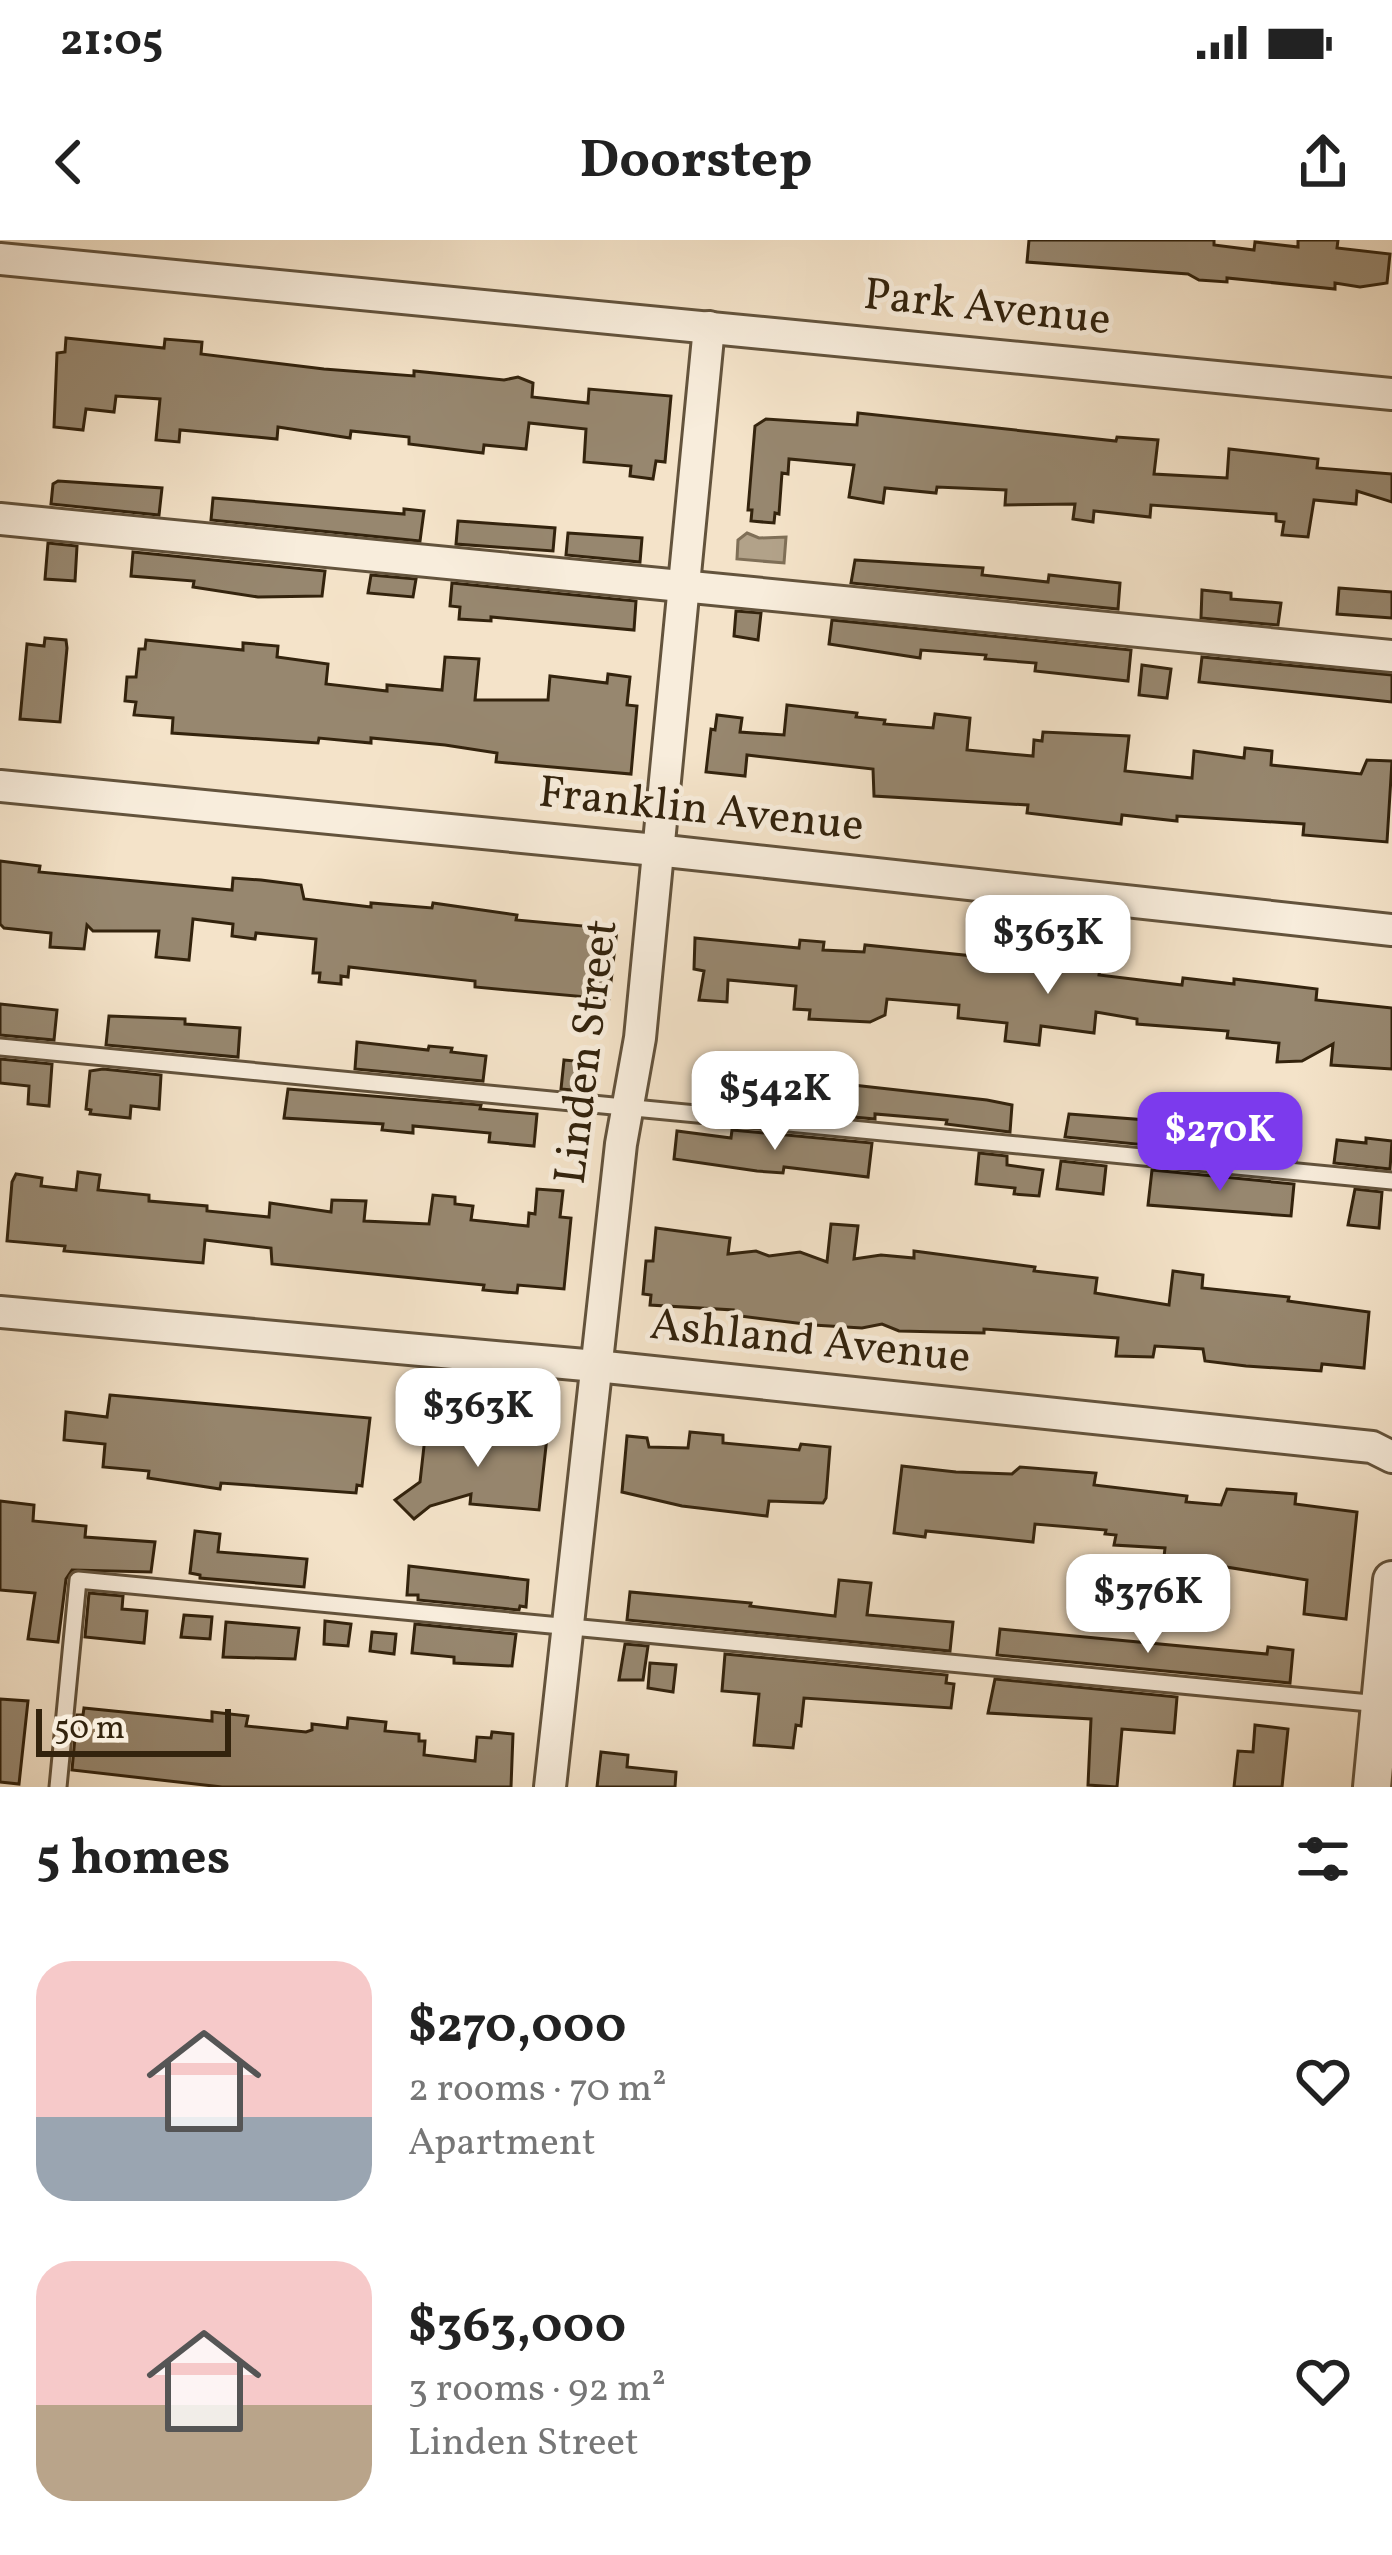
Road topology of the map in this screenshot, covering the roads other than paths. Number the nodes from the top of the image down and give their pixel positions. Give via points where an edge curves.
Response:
1 (0, 259) edge
2 (709, 327) junction
3 (1392, 394) edge
4 (0, 519) edge
5 (683, 589) junction
6 (1392, 656) edge
7 (0, 786) edge
8 (656, 850) junction
9 (1392, 930) edge
10 (0, 1047) edge
11 (626, 1109) junction
12 (1392, 1181) edge
13 (0, 1312) edge
14 (596, 1366) junction
15 (1392, 1457) edge
16 (1392, 1580) edge
17 (566, 1628) junction
18 (1380, 1704) junction
19 (58, 1787) edge
20 (550, 1787) edge
21 (1372, 1787) edge

1 - 2 street, Park Avenue
2 - 3 street, Park Avenue
2 - 5 street, Linden Street
4 - 5 street
5 - 6 street
5 - 8 street, Linden Street
7 - 8 street, Franklin Avenue
8 - 9 street, Franklin Avenue
8 - 11 street, Linden Street
10 - 11 lane
11 - 12 lane
11 - 14 street, Linden Street
13 - 14 street, Ashland Avenue
14 - 15 street, Ashland Avenue via 1372,1447
14 - 17 street, Linden Street
16 - 18 street
17 - 18 lane
17 - 19 lane via 78,1580
17 - 20 street, Linden Street
18 - 21 street

